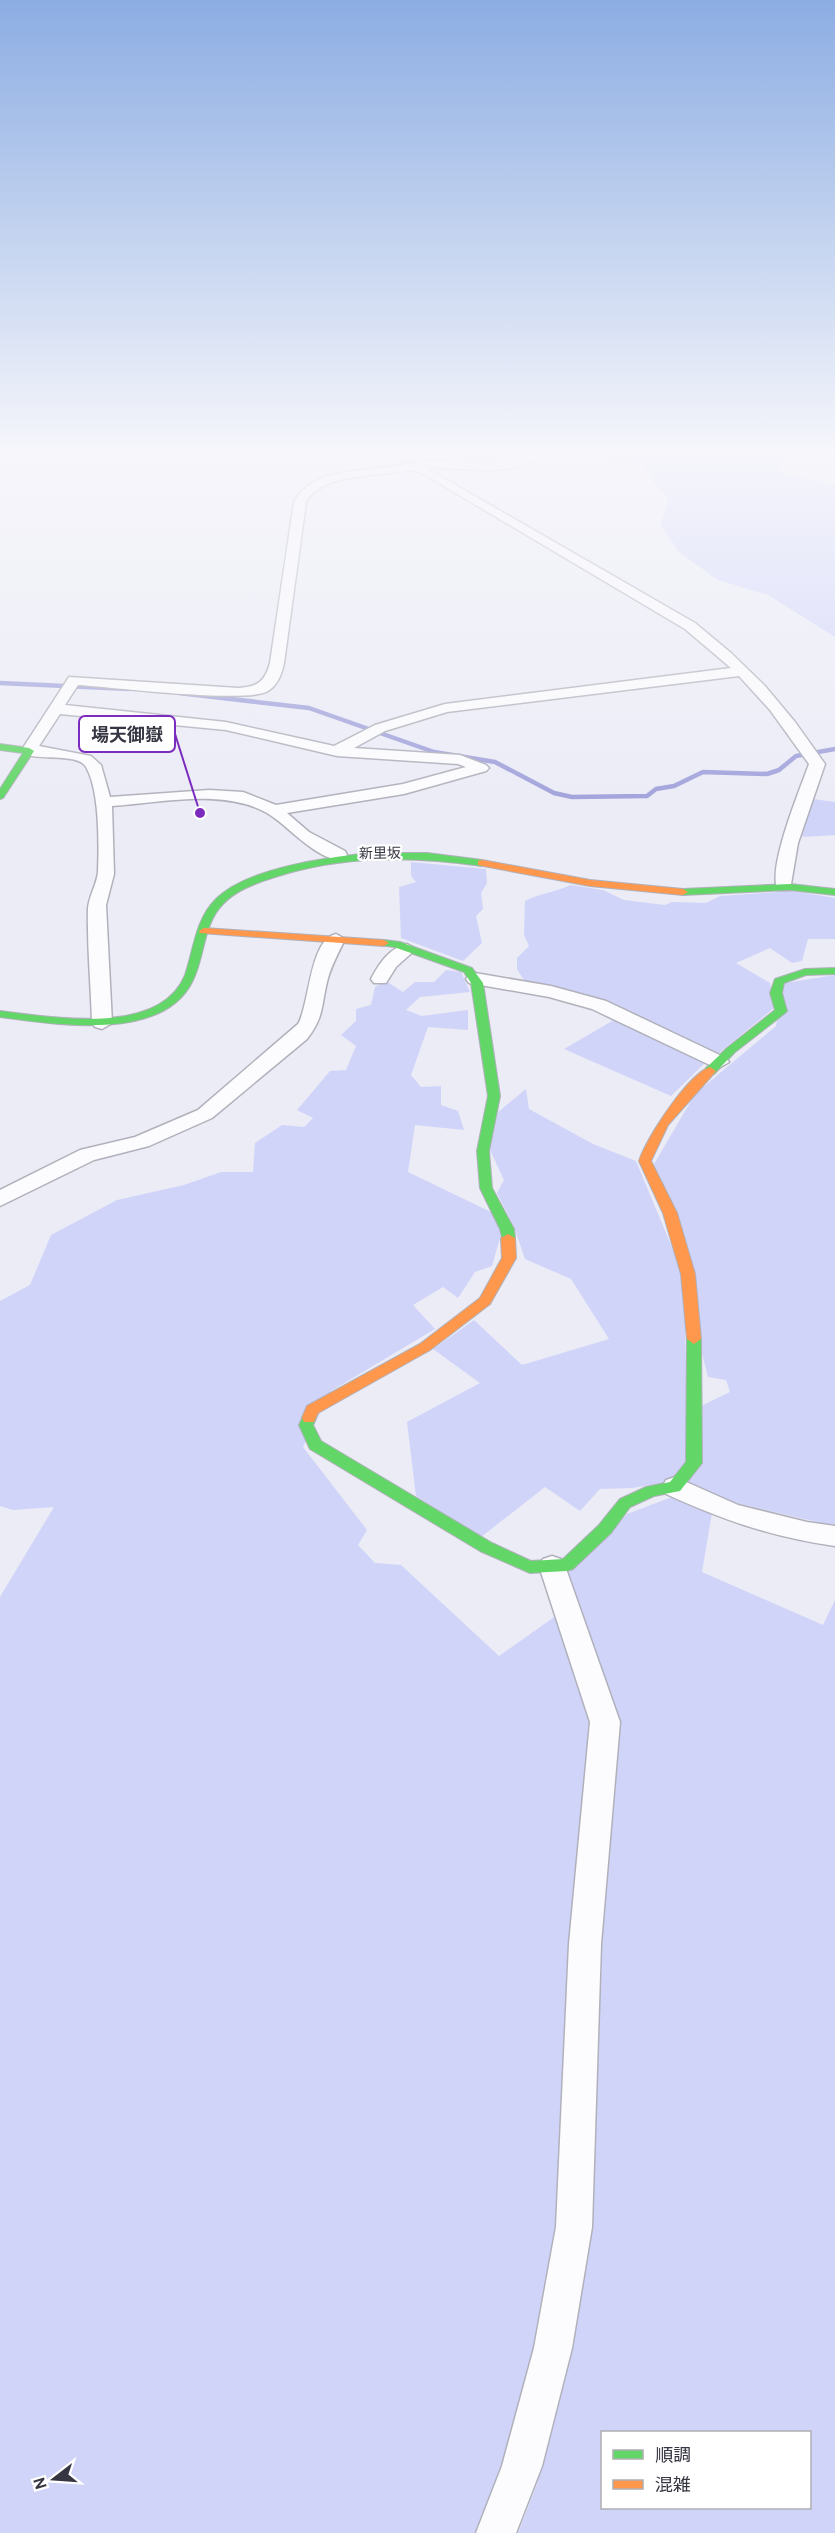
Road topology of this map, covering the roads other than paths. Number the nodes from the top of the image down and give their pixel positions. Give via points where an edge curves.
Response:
1 (291, 569) edge
2 (595, 569) edge
3 (742, 671) junction
4 (57, 709) junction
5 (0, 747) edge
6 (337, 750) junction
7 (29, 751) junction
8 (0, 796) edge
9 (104, 802) junction
10 (274, 810) junction
11 (339, 855) junction
12 (784, 886) junction
13 (835, 892) edge
14 (204, 931) junction
15 (336, 939) junction
16 (407, 949) junction
17 (835, 971) edge
18 (380, 979) dead end
19 (475, 979) junction
20 (0, 1014) edge
21 (102, 1023) junction
22 (719, 1062) junction
23 (0, 1199) edge
24 (675, 1487) junction
25 (835, 1536) edge
26 (552, 1566) junction
27 (496, 2533) edge

1 - 4 street via 277,665 270,684 238,692 74,680
2 - 3 street via 675,616 713,643
3 - 6 street via 445,708 373,732
3 - 12 street via 764,692 817,764 792,840
4 - 6 street via 226,726
4 - 7 street
5 - 7 street
6 - 10 street via 460,760 481,768 404,789
7 - 8 street
7 - 9 street via 86,759 93,765
9 - 10 street via 229,794
9 - 21 street via 106,874 98,905
10 - 11 street via 303,835
11 - 12 street, 新里坂 via 435,855 634,889 674,892
11 - 14 street, 新里坂 via 285,869 231,893 214,907
12 - 13 street, 新里坂
14 - 15 street
14 - 21 street, 新里坂 via 191,976 177,997 150,1013
15 - 16 street via 396,944
15 - 23 street via 318,980 311,1023 224,1100 205,1114 164,1133 87,1155
16 - 18 street via 388,964
16 - 19 street via 468,970
17 - 22 street via 805,972 779,981 776,993 781,1011
19 - 22 street via 599,1005
19 - 26 street via 494,1096 483,1151 486,1188 507,1229 508,1258 485,1301 425,1347 312,1410 306,1425 315,1445 468,1537 530,1567
20 - 21 street, 新里坂
22 - 24 street via 690,1090 649,1146 645,1161 670,1213 688,1274 695,1348 694,1463
24 - 25 street via 732,1513
24 - 26 street via 651,1491 625,1503 605,1529 567,1564
26 - 27 street via 605,1722 585,1944 574,2227 550,2359 522,2466

